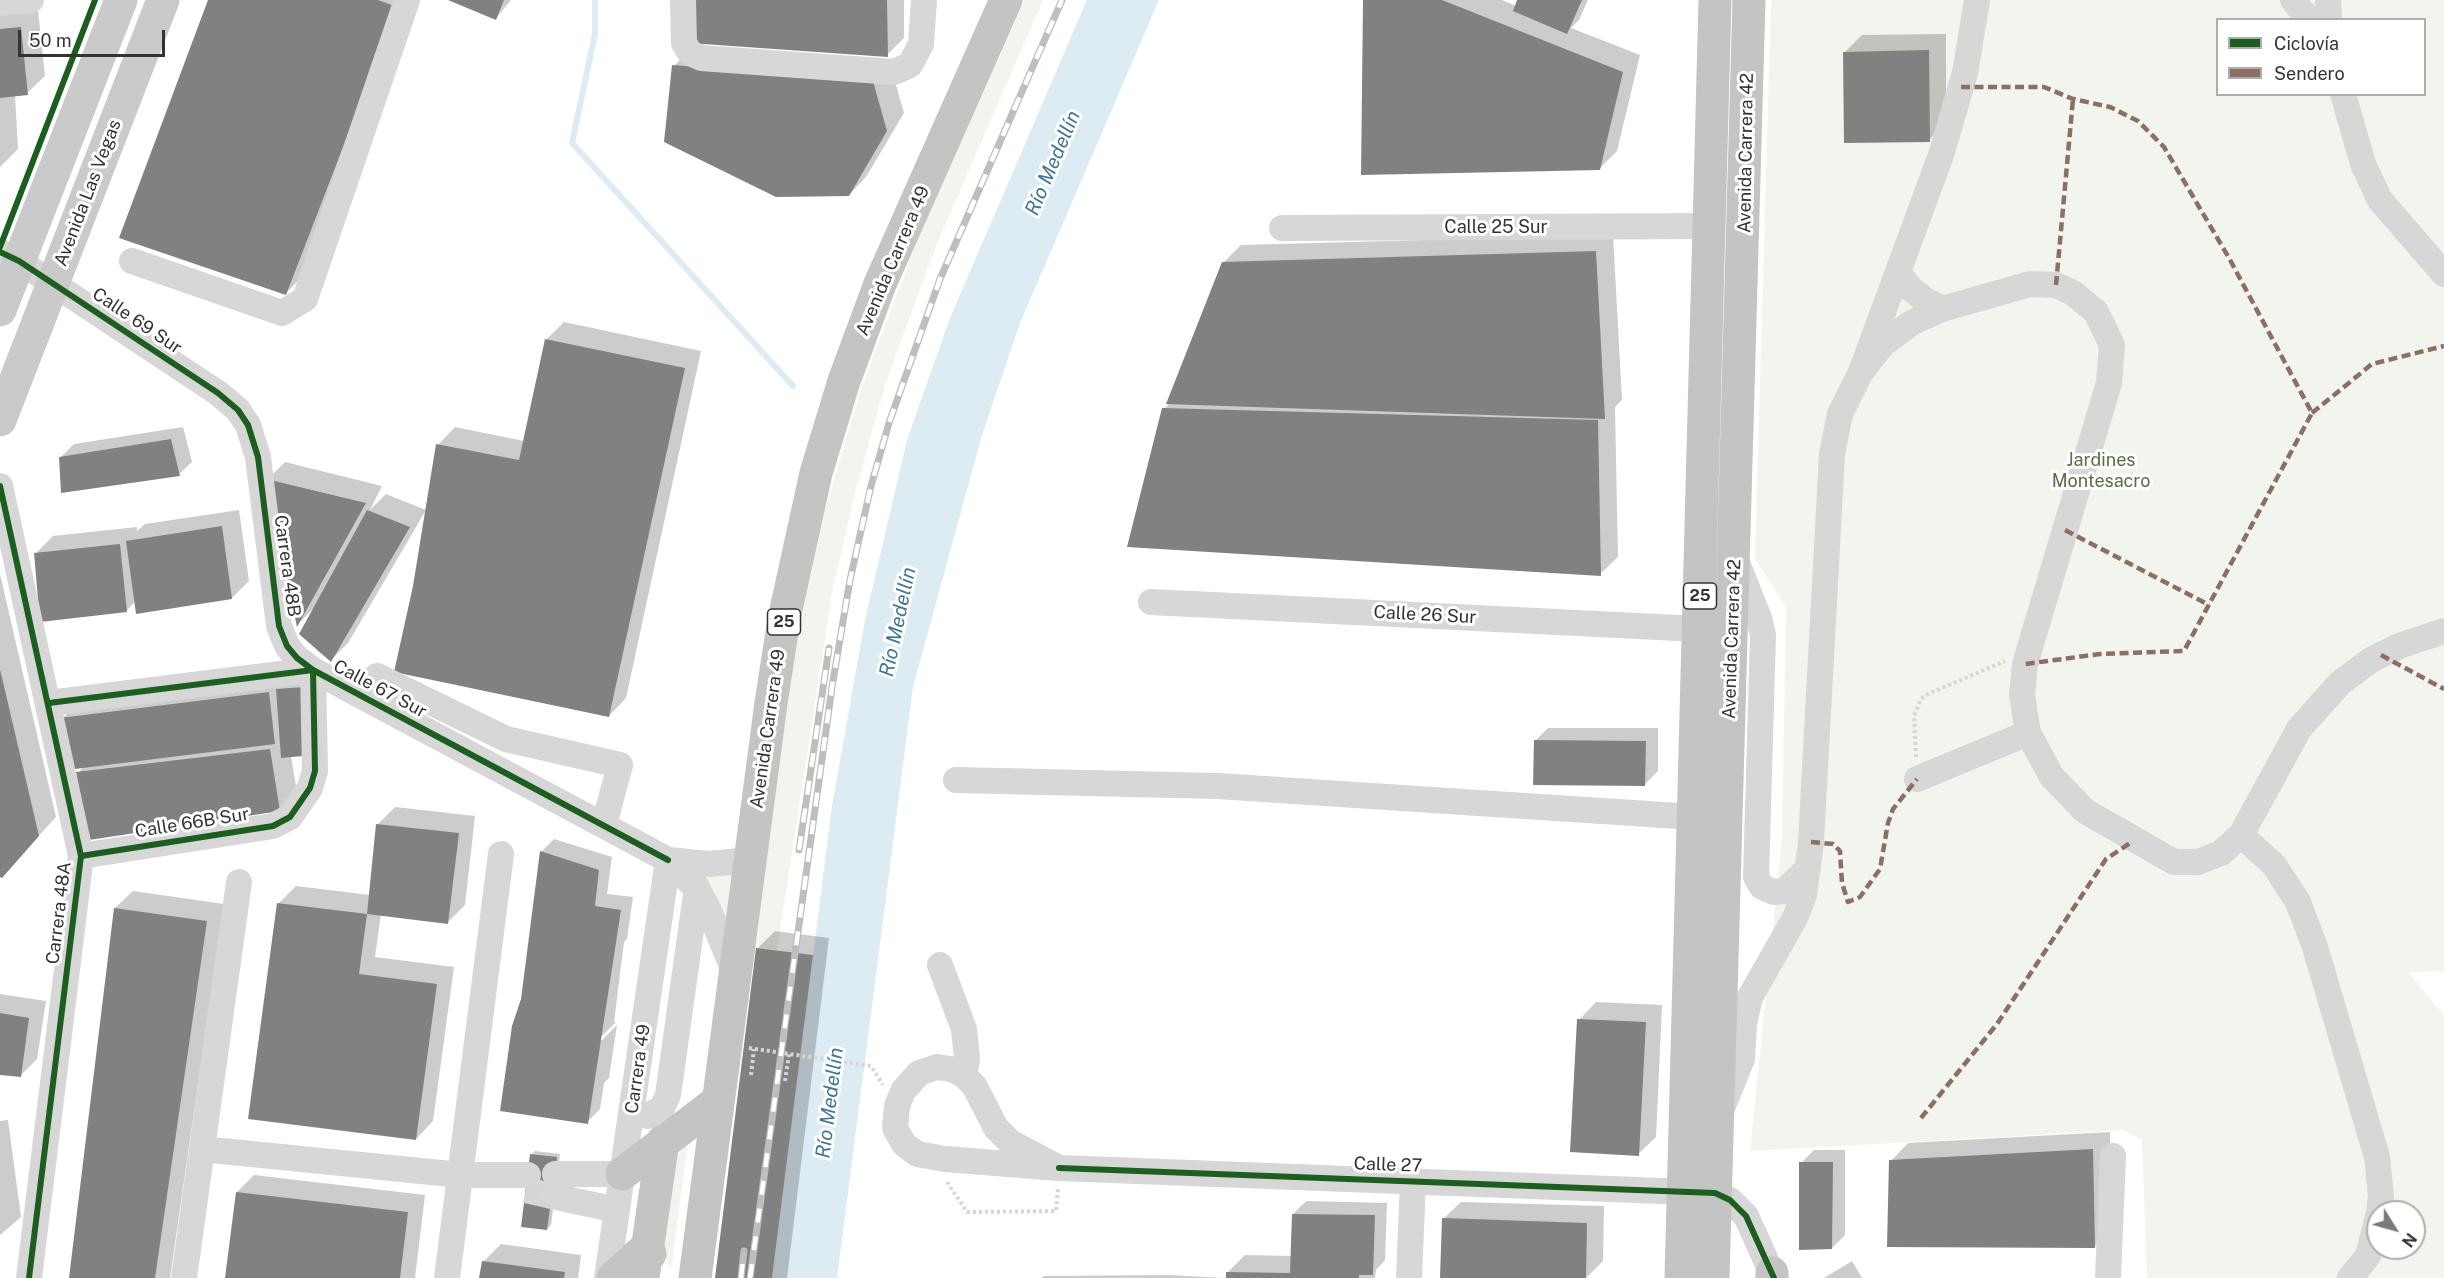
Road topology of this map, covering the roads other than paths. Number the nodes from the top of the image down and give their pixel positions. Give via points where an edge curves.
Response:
1 (30, 0) edge
2 (121, 0) edge
3 (163, 0) edge
4 (407, 0) edge
5 (683, 0) edge
6 (924, 0) edge
7 (1006, 0) edge
8 (1715, 0) edge
9 (1749, 0) edge
10 (1977, 0) edge
11 (2293, 0) edge
12 (2328, 0) edge
13 (0, 3) edge
14 (2307, 18) edge
15 (2329, 18) edge
16 (2344, 96) edge
17 (1710, 226) junction
18 (1282, 228) dead end
19 (9, 257) edge
20 (132, 261) dead end
21 (1898, 272) junction
22 (2444, 274) edge
23 (52, 283) junction
24 (1942, 309) junction
25 (0, 310) edge
26 (1742, 317) junction
27 (1861, 372) junction
28 (0, 420) edge
29 (1705, 423) junction
30 (248, 425) joint
31 (0, 486) edge
32 (1735, 558) junction
33 (1151, 602) dead end
34 (1699, 629) junction
35 (2444, 631) edge
36 (313, 670) junction
37 (377, 676) dead end
38 (49, 703) junction
39 (2028, 733) junction
40 (524, 743) junction
41 (518, 779) junction
42 (1917, 779) road end
43 (956, 780) dead end
44 (1694, 817) junction
45 (604, 825) junction
46 (2241, 835) junction
47 (501, 854) dead end
48 (81, 856) junction
49 (750, 860) junction
50 (680, 861) junction
51 (1808, 868) junction
52 (239, 882) dead end
53 (698, 890) junction
54 (940, 964) dead end
55 (735, 973) junction
56 (964, 1075) junction
57 (718, 1101) junction
58 (631, 1113) junction
59 (1718, 1120) junction
60 (663, 1141) junction
61 (202, 1149) junction
62 (2113, 1156) dead end
63 (1059, 1168) junction
64 (622, 1174) junction
65 (461, 1175) junction
66 (1413, 1181) junction
67 (527, 1182) tunnel mouth
68 (1683, 1192) junction
69 (1715, 1193) junction
70 (2380, 1200) edge
71 (617, 1210) junction
72 (648, 1246) junction
73 (2366, 1258) edge
74 (1773, 1276) edge
75 (29, 1278) edge
76 (184, 1278) edge
77 (447, 1278) edge
78 (607, 1278) edge
79 (614, 1278) edge
80 (643, 1278) edge
81 (658, 1278) edge
82 (695, 1278) edge
83 (1408, 1278) edge
84 (1681, 1278) edge
85 (1713, 1278) edge
86 (2108, 1278) edge
87 (2350, 1278) edge

1 - 13 street
2 - 19 main road
3 - 23 main road, Avenida Las Vegas
4 - 20 street via 305,299 282,314
5 - 6 street via 684,43 690,53 701,58 894,72 910,65 921,44
7 - 49 highway, Avenida Carrera 49 / 25 via 880,284 816,473 784,619
8 - 17 highway, Avenida Carrera 42 / 25
9 - 26 highway, Avenida Carrera 42 / 25
10 - 21 street via 1953,117
11 - 14 street
12 - 15 street
16 - 22 street via 2363,164 2380,200
17 - 18 street, Calle 25 Sur
17 - 29 highway, Avenida Carrera 42 / 25
19 - 23 street, Calle 69 Sur
19 - 25 main road
21 - 24 street via 1910,288
21 - 27 street
23 - 28 main road, Avenida Las Vegas
23 - 30 street, Calle 69 Sur via 218,393
24 - 27 street via 1911,323 1883,344
24 - 39 street via 2030,284 2056,285 2096,312 2112,345 2109,383 2025,664 2022,694
26 - 29 highway
26 - 32 highway, Avenida Carrera 42 / 25
27 - 51 street via 1840,414 1832,454
29 - 34 highway, Avenida Carrera 42 / 25
30 - 36 street, Carrera 48B via 258,457 279,626 287,646
31 - 38 street, Carrera 48A
32 - 51 street via 1763,635 1756,877 1762,887 1785,891
32 - 59 highway, Avenida Carrera 42 / 25
33 - 34 street, Calle 26 Sur
34 - 44 highway, Avenida Carrera 42 / 25
35 - 46 street via 2371,660 2340,683 2299,729
36 - 38 street, Calle 67 Sur
36 - 41 street, Calle 67 Sur
36 - 48 street, Calle 66B Sur via 315,771 300,805 290,817 273,826
37 - 40 street via 506,739
38 - 48 street, Carrera 48A
39 - 42 street
39 - 46 street via 2052,777 2085,812 2174,862 2198,862 2221,853
40 - 41 street
40 - 45 street via 620,765
41 - 45 street, Calle 67 Sur
43 - 44 street via 1218,786
44 - 68 highway, Avenida Carrera 42 / 25
45 - 50 street, Calle 67 Sur
46 - 70 street via 2274,865 2298,902 2311,936 2377,1157
47 - 65 street
48 - 75 street, Carrera 48A
49 - 50 street
49 - 55 highway, Avenida Carrera 49 / 25
50 - 53 street, Calle 67 Sur
50 - 58 street, Carrera 49
51 - 59 street via 1795,918 1750,997 1742,1059
52 - 61 street
53 - 55 street, Calle 67 Sur
53 - 58 street via 668,1095 662,1108 648,1116
54 - 56 street via 964,1029
55 - 57 highway, Avenida Carrera 49 / 25
56 - 63 street, Calle 27 via 975,1087 996,1128 1010,1142
56 - 63 street, Calle 27 via 937,1067 919,1073 903,1091 895,1128 904,1144 917,1154 945,1159
57 - 60 highway
57 - 82 highway, Avenida Carrera 49 / 25
58 - 64 street, Carrera 49
59 - 69 highway, Avenida Carrera 42 / 25
60 - 64 highway
60 - 72 highway
61 - 65 street
61 - 76 street
62 - 86 street
63 - 66 street, Calle 27
64 - 71 street, Carrera 49
64 - 71 street via 553,1185
65 - 67 street
65 - 77 street
66 - 68 street, Calle 27
66 - 83 street
68 - 69 street, Calle 27
68 - 84 highway, Avenida Carrera 42 / 25
69 - 74 street via 1730,1200 1746,1216
69 - 85 highway, Avenida Carrera 42 / 25
71 - 78 street, Carrera 49
72 - 79 highway
72 - 80 highway
72 - 81 highway
73 - 87 street

